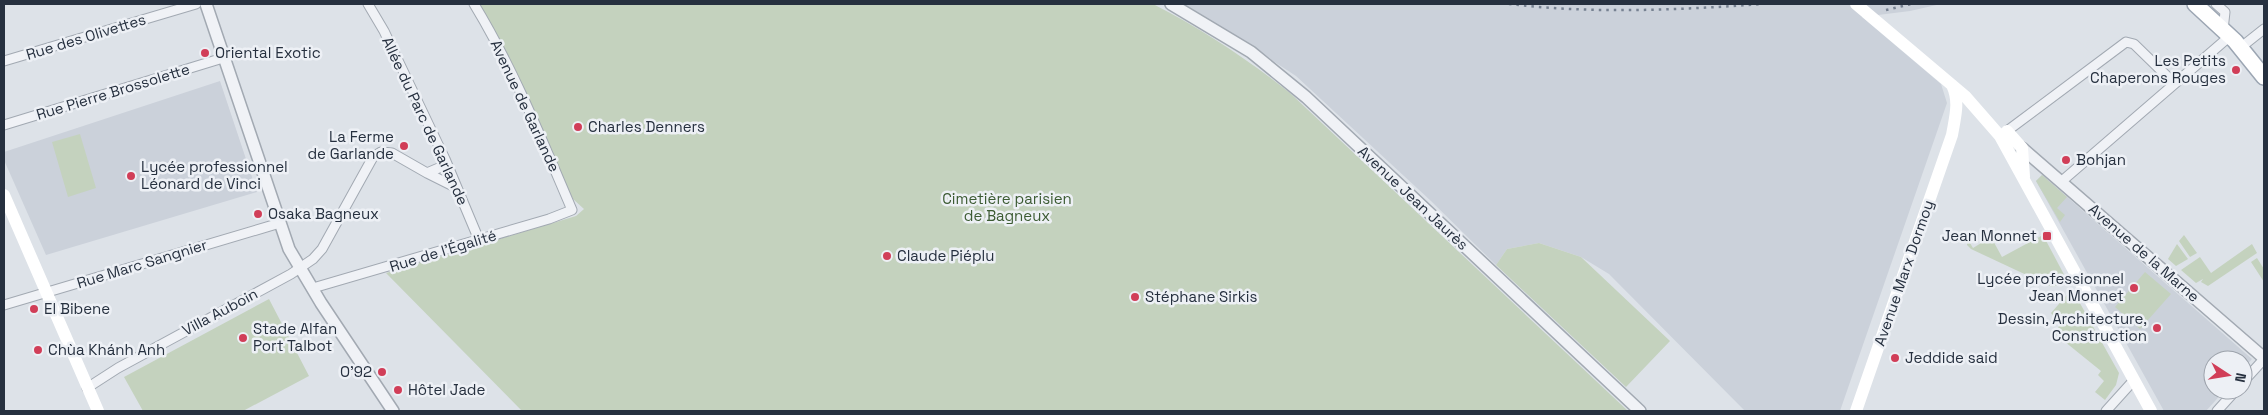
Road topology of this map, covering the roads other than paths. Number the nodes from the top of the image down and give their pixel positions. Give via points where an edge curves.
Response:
1 (196, 4) edge
2 (206, 4) edge
3 (368, 4) edge
4 (474, 4) edge
5 (1171, 4) edge
6 (1856, 4) edge
7 (2195, 4) edge
8 (2216, 4) edge
9 (2264, 29) edge
10 (2226, 33) junction
11 (2240, 48) junction
12 (223, 58) junction
13 (4, 61) edge
14 (2261, 70) edge
15 (2174, 84) junction
16 (1952, 85) junction
17 (1978, 110) junction
18 (4, 125) edge
19 (2007, 131) joint
20 (1952, 135) junction
21 (2022, 148) junction
22 (445, 159) junction
23 (427, 173) junction
24 (2024, 179) junction
25 (2062, 181) junction
26 (457, 188) junction
27 (4, 195) edge
28 (572, 210) joint
29 (280, 223) junction
30 (479, 240) junction
31 (301, 266) junction
32 (313, 288) junction
33 (46, 292) junction
34 (4, 304) edge
35 (2264, 358) edge
36 (2253, 371) edge
37 (2134, 380) junction
38 (87, 388) junction
39 (2227, 400) edge
40 (98, 411) edge
41 (393, 411) edge
42 (1640, 411) edge
43 (1856, 411) edge
44 (2106, 411) edge
45 (2151, 411) edge
46 (2217, 411) edge

1 - 13 street, Rue des Olivettes
2 - 12 street
3 - 22 street, Allée du Parc de Garlande
4 - 28 street, Avenue de Garlande
5 - 42 street, Avenue Jean Jaurès via 1251,52 1306,97
6 - 16 main road
7 - 10 main road
8 - 10 street via 2225,12
9 - 11 street
10 - 11 main road
10 - 15 street
11 - 14 main road
12 - 18 street, Rue Pierre Brossolette
12 - 29 street
15 - 19 street via 2134,44 2126,42
15 - 25 street
16 - 17 main road
16 - 20 main road, Avenue Marx Dormoy via 1958,104
17 - 20 main road, Avenue Marx Dormoy via 1965,114
17 - 24 main road via 2000,136
19 - 21 main road
20 - 43 main road, Avenue Marx Dormoy
21 - 24 main road
21 - 25 street, Avenue de la Marne
22 - 23 street via 441,167
22 - 26 street, Allée du Parc de Garlande
23 - 26 street, Villa Auboin
23 - 31 street, Villa Auboin via 392,153 380,152 373,157 322,250
24 - 37 main road
25 - 35 street, Avenue de la Marne
26 - 30 street, Allée du Parc de Garlande
27 - 33 main road
28 - 30 street, Rue de l'Égalité
29 - 31 street via 289,249
29 - 33 street, Rue Marc Sangnier
30 - 32 street, Rue de l'Égalité
31 - 32 street
31 - 38 street, Villa Auboin
32 - 41 street
33 - 34 street, Rue Marc Sangnier
33 - 38 main road
35 - 36 street
37 - 44 street
37 - 45 main road
38 - 40 main road
39 - 46 street

